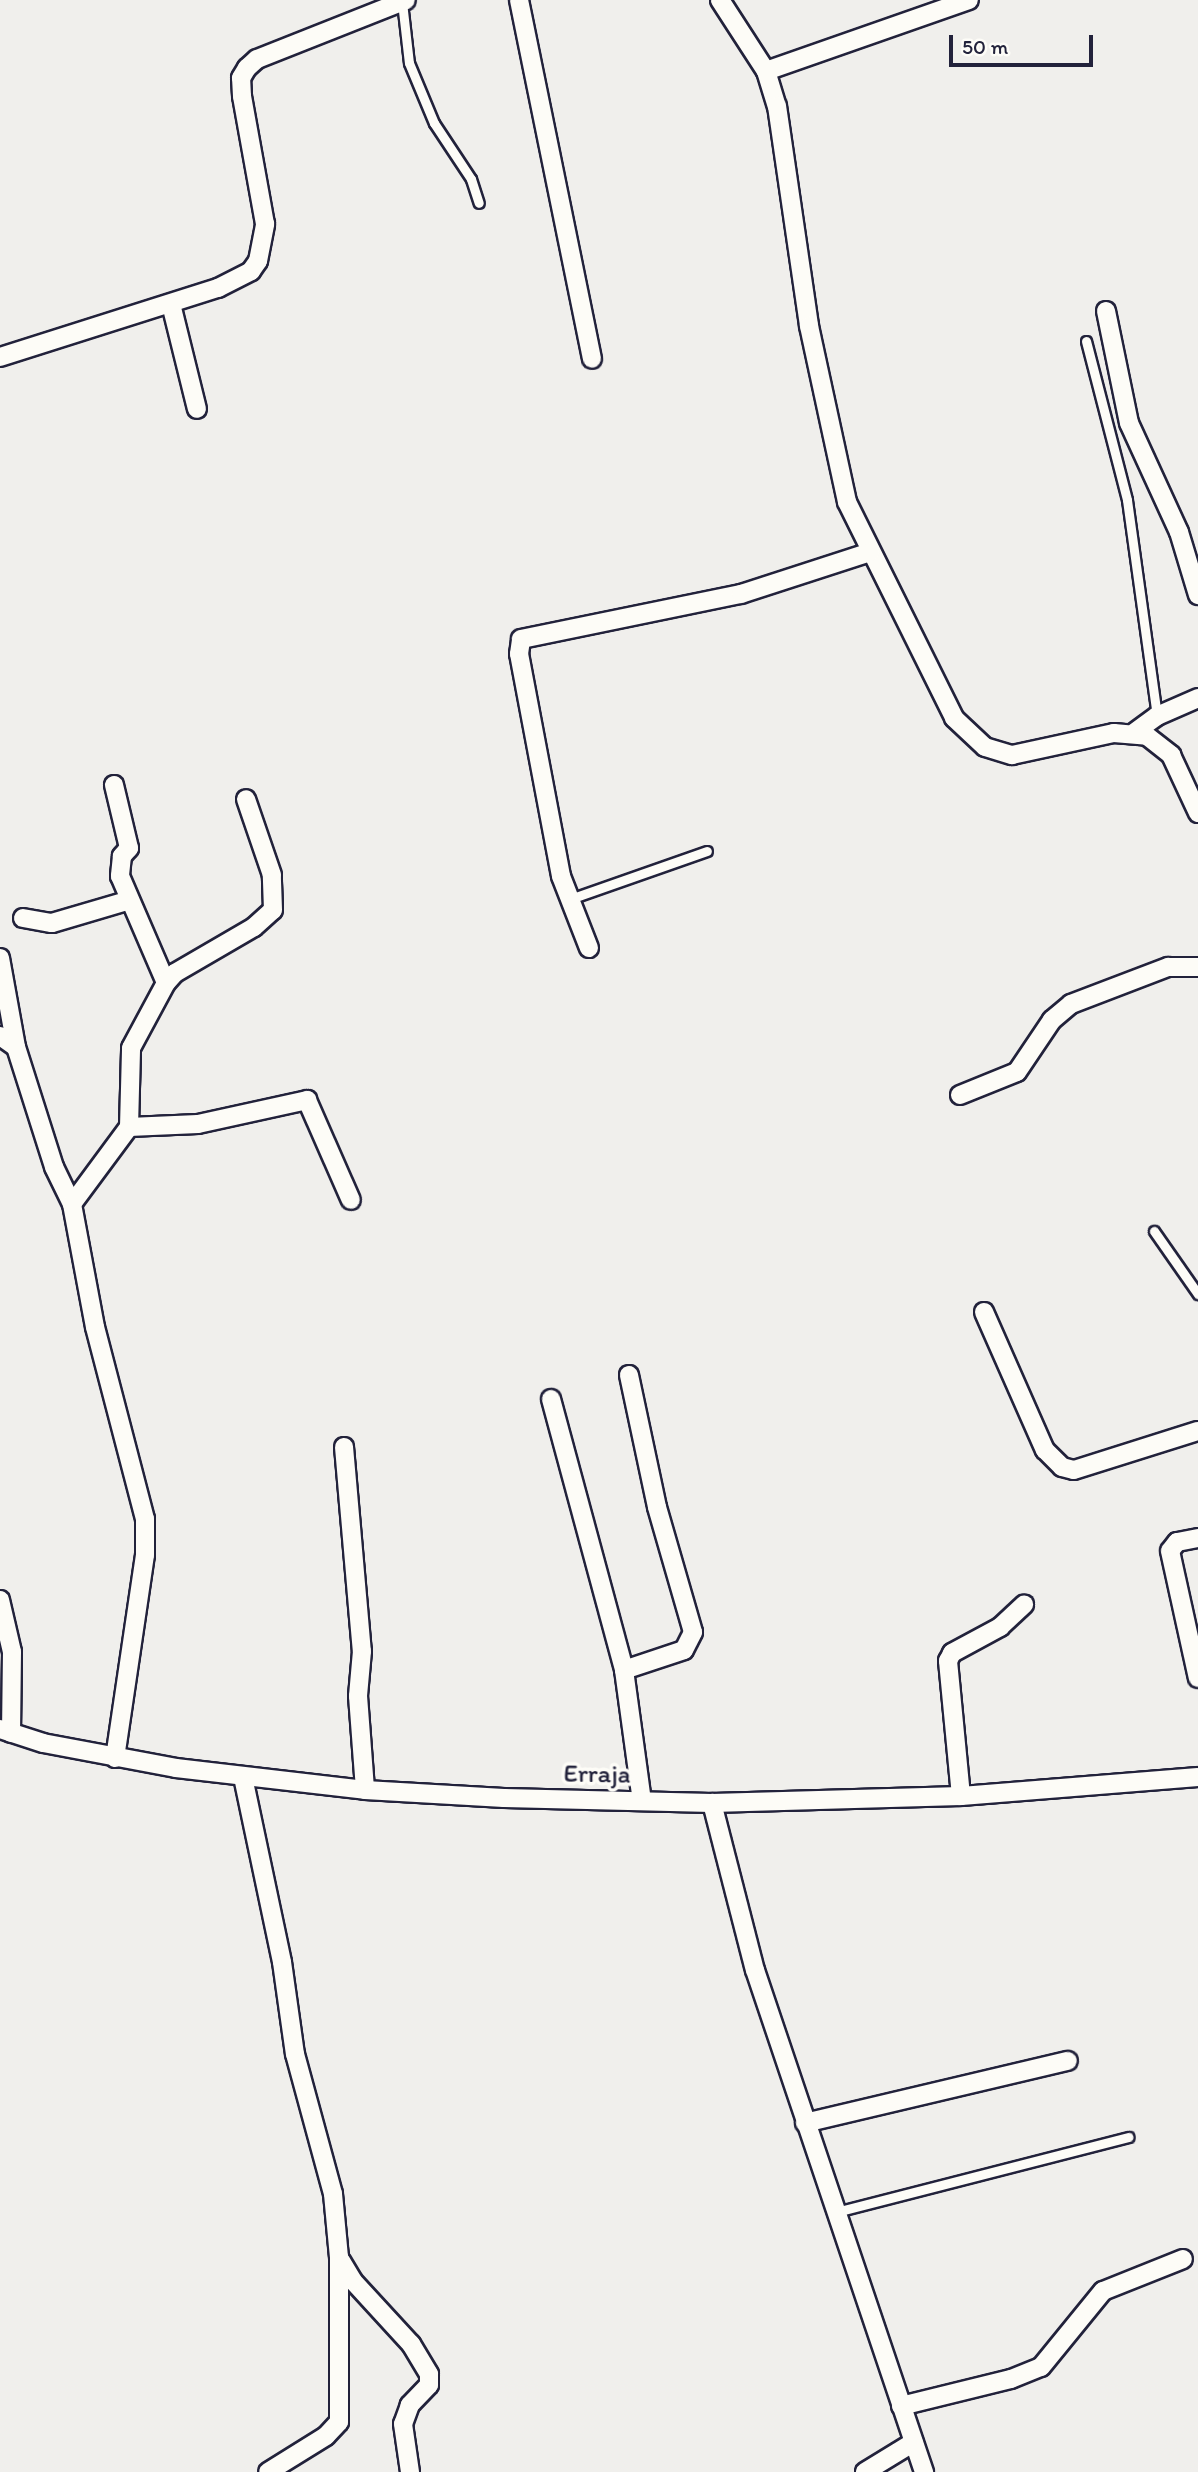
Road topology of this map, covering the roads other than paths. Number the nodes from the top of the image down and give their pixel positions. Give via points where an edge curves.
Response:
1 (519, 0) edge
2 (720, 0) edge
3 (969, 0) edge
4 (404, 1) edge
5 (765, 71) junction
6 (479, 203) dead end
7 (171, 303) junction
8 (1106, 311) dead end
9 (1086, 341) dead end
10 (0, 357) edge
11 (592, 359) dead end
12 (197, 409) dead end
13 (870, 552) junction
14 (1198, 596) edge
15 (1198, 698) edge
16 (1157, 716) junction
17 (1135, 732) junction
18 (114, 785) dead end
19 (246, 799) dead end
20 (1198, 813) edge
21 (707, 851) dead end
22 (130, 900) junction
23 (568, 900) junction
24 (23, 918) dead end
25 (589, 948) dead end
26 (0, 958) edge
27 (1198, 967) edge
28 (166, 983) junction
29 (0, 1036) edge
30 (16, 1047) junction
31 (960, 1095) dead end
32 (129, 1127) junction
33 (351, 1200) dead end
34 (72, 1204) junction
35 (1154, 1231) dead end
36 (1198, 1294) edge
37 (984, 1312) dead end
38 (629, 1375) dead end
39 (551, 1399) dead end
40 (1198, 1431) edge
41 (344, 1447) dead end
42 (1198, 1538) edge
43 (0, 1600) edge
44 (1024, 1605) dead end
45 (624, 1670) junction
46 (1198, 1678) edge
47 (6, 1731) edge
48 (115, 1758) junction
49 (243, 1777) junction
50 (1198, 1777) edge
51 (365, 1790) junction
52 (961, 1796) junction
53 (642, 1801) junction
54 (712, 1803) junction
55 (1068, 2061) dead end
56 (805, 2123) junction
57 (1129, 2137) dead end
58 (834, 2212) junction
59 (339, 2257) junction
60 (1183, 2259) dead end
61 (901, 2406) junction
62 (914, 2442) junction
63 (268, 2472) edge
64 (410, 2472) edge
65 (865, 2472) edge
66 (924, 2472) edge

1 - 11 street
2 - 5 street
3 - 5 street
4 - 6 lane via 409,63 434,123 471,179
4 - 7 street via 257,59 247,68 241,78 242,96 265,224 258,261 240,278
5 - 13 street via 788,158 809,326 838,472
7 - 10 street
7 - 12 street
8 - 14 street via 1129,424 1179,532
9 - 16 lane via 1127,500
13 - 17 street via 954,718 985,747 1012,755 1099,735
13 - 23 street via 741,594 521,639 519,654
15 - 16 street
16 - 17 street
17 - 20 street via 1158,742 1171,755
18 - 22 street via 129,848 122,856 120,876
19 - 28 street via 272,874 273,909 254,927 175,973
21 - 23 lane
22 - 24 street via 52,923
22 - 28 street
23 - 25 street
26 - 30 street
27 - 31 street via 1168,967 1071,1004 1052,1020 1017,1072
28 - 32 street via 131,1048
29 - 30 street
30 - 34 street via 46,1143
32 - 33 street via 198,1124 307,1100
32 - 34 street
34 - 48 street via 95,1326 145,1519 145,1555
35 - 36 lane
37 - 40 street via 1045,1450 1062,1467 1074,1470
38 - 45 street via 657,1507 692,1632 684,1650
39 - 45 street
41 - 51 street via 362,1651 358,1696
42 - 46 street via 1177,1542 1170,1551
43 - 47 street via 12,1652
44 - 52 street via 1000,1627 952,1653 947,1661
45 - 53 street
47 - 48 street, Erraja
48 - 49 street, Erraja
49 - 51 street, Erraja
49 - 59 street via 282,1962 295,2054 333,2194
50 - 52 street, Erraja
51 - 53 street, Erraja
52 - 54 street, Erraja
53 - 54 street, Erraja
54 - 56 street via 740,1921
55 - 56 street
56 - 58 street
57 - 58 lane
58 - 61 street
59 - 63 street via 339,2422 326,2436
59 - 64 street via 353,2281 411,2344 429,2374 429,2385 410,2405 403,2424
60 - 61 street via 1103,2291 1041,2367 1011,2379
61 - 62 street
62 - 65 street
62 - 66 street

